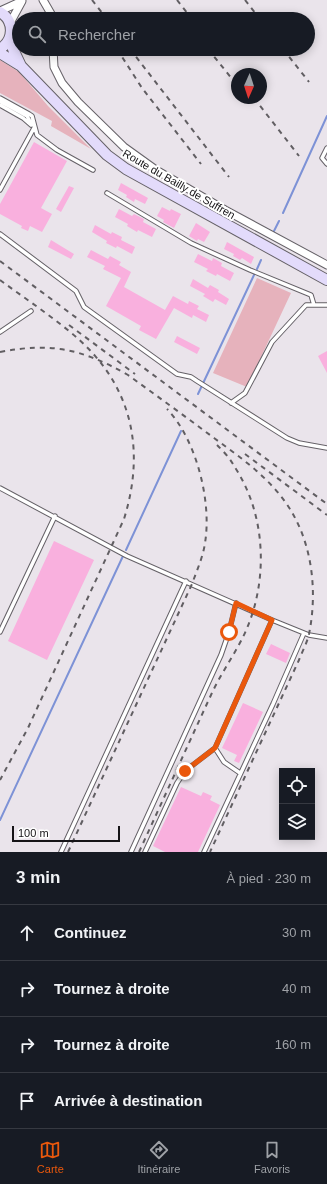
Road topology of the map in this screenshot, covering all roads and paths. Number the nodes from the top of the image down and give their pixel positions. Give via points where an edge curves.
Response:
1 (23, 0) edge
2 (43, 0) edge
3 (0, 12) edge
4 (16, 12) edge
5 (50, 12) edge
6 (12, 19) edge
7 (10, 23) junction
8 (11, 36) junction
9 (0, 49) edge
10 (12, 49) edge
11 (0, 53) edge
12 (16, 56) edge
13 (54, 56) edge
14 (22, 66) junction
15 (0, 98) edge
16 (0, 101) edge
17 (0, 105) edge
18 (34, 128) junction
19 (327, 148) edge
20 (327, 164) edge
21 (93, 170) dead end
22 (0, 190) edge
23 (107, 193) dead end
24 (0, 234) edge
25 (327, 265) edge
26 (327, 280) edge
27 (314, 305) junction
28 (327, 305) edge
29 (31, 311) dead end
30 (0, 332) edge
31 (231, 403) junction
32 (327, 448) edge
33 (0, 488) edge
34 (55, 516) junction
35 (186, 581) junction
36 (236, 603) junction
37 (272, 620) junction
38 (0, 632) edge
39 (304, 633) junction
40 (327, 638) edge
41 (215, 748) junction
42 (240, 773) junction
43 (61, 852) edge
44 (131, 852) edge
45 (145, 852) edge
46 (204, 852) edge

1 - 3 street
1 - 4 street
2 - 5 street
3 - 7 main road
6 - 7 street
7 - 8 main road, Route du Bailly de Suffren
8 - 9 main road
8 - 10 main road, Route du Bailly de Suffren
11 - 14 main road, Route du Bailly de Suffren
12 - 14 main road, Route du Bailly de Suffren
13 - 25 street via 54,67 62,83 124,147 156,170
14 - 26 main road, Route du Bailly de Suffren via 107,155 126,169
15 - 18 lane via 32,116
16 - 18 lane via 27,116
17 - 18 lane via 23,118
18 - 21 lane via 37,136
18 - 22 lane
19 - 20 lane via 322,158
23 - 27 lane via 191,243 311,295
24 - 31 lane via 76,291 84,307 177,374 191,377
27 - 28 lane
27 - 31 lane via 306,305 272,342 246,393
29 - 30 lane
31 - 32 lane via 287,438 298,443
33 - 34 lane
34 - 35 lane via 127,556
34 - 38 lane
35 - 36 lane
35 - 43 lane
36 - 37 lane
36 - 44 lane via 221,655
37 - 39 lane
37 - 41 lane
39 - 40 lane
39 - 42 lane via 274,704
41 - 42 lane via 224,762
41 - 45 lane via 185,771
42 - 46 lane

